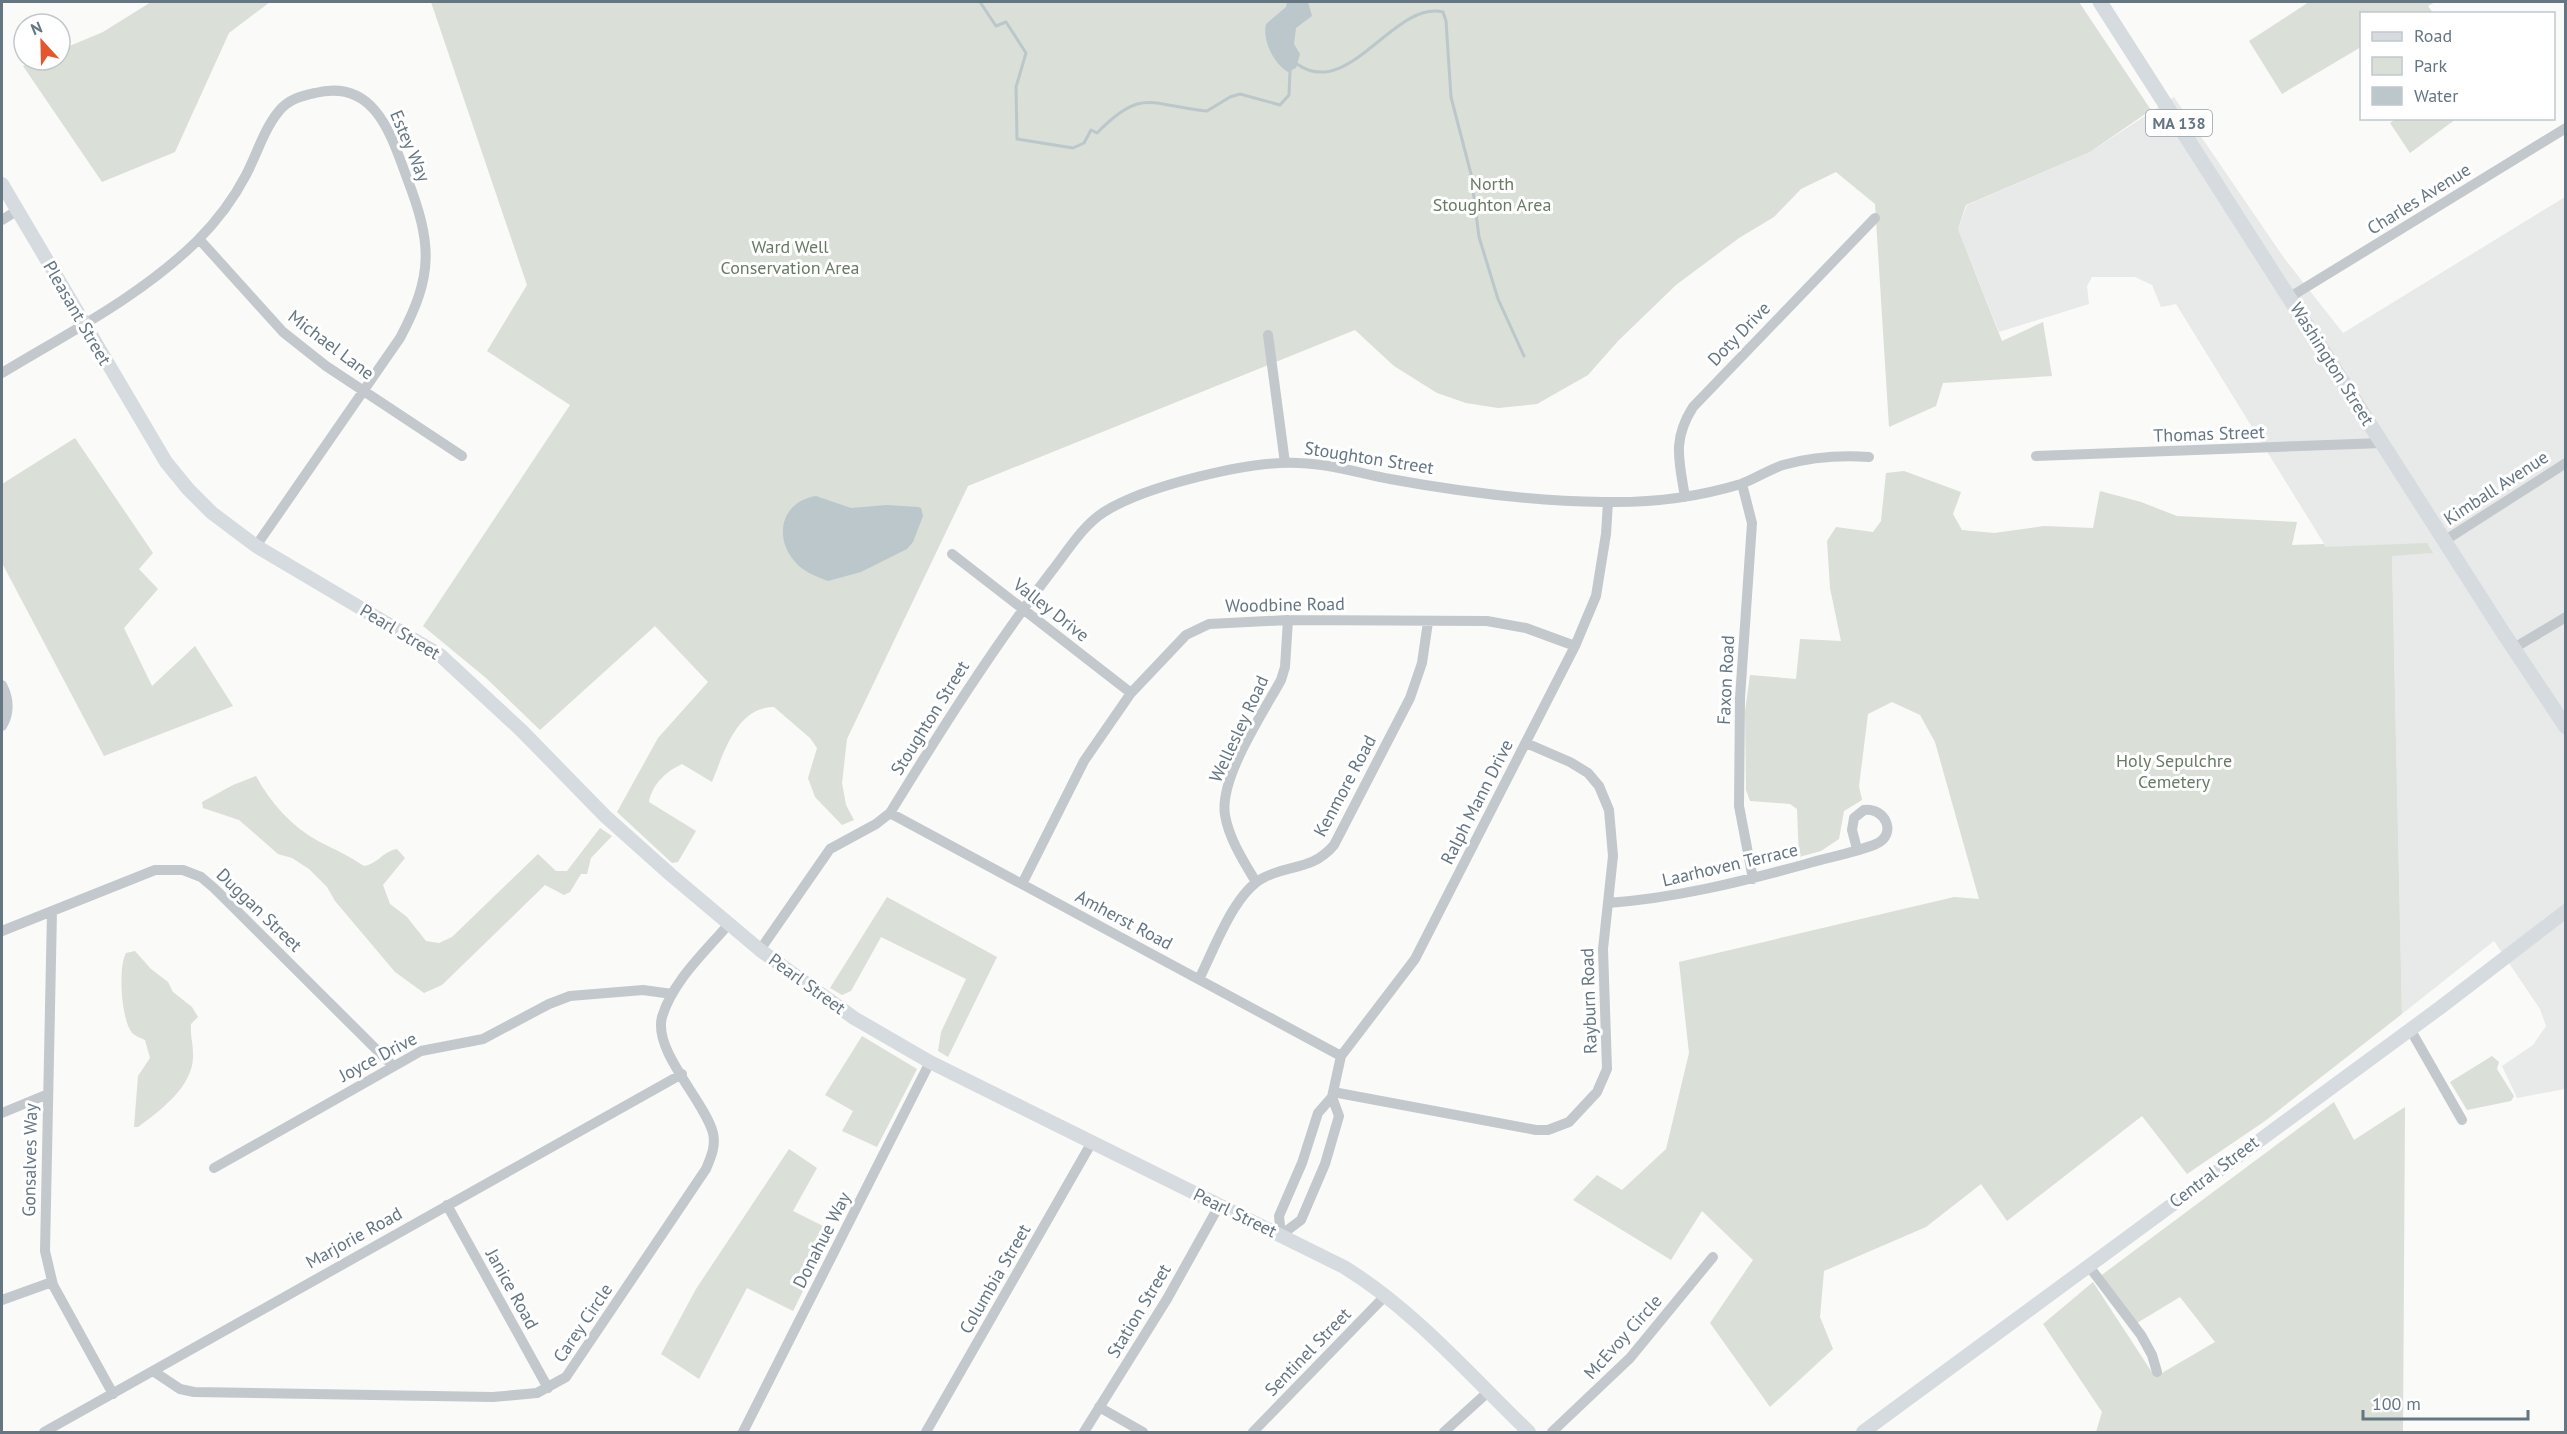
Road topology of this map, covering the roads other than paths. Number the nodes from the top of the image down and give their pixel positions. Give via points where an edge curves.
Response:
1 (2100, 2) edge
2 (2565, 128) edge
3 (2, 184) edge
4 (18, 210) junction
5 (1875, 218) dead end
6 (2, 220) edge
7 (199, 239) junction
8 (2290, 297) junction
9 (84, 323) junction
10 (1268, 335) dead end
11 (2, 373) edge
12 (364, 390) junction
13 (153, 440) joint
14 (2382, 443) junction
15 (462, 456) dead end
16 (2036, 456) dead end
17 (1869, 457) dead end
18 (1285, 463) junction
19 (2565, 463) edge
20 (1742, 484) junction
21 (1685, 496) junction
22 (1608, 502) junction
23 (2444, 541) junction
24 (256, 546) junction
25 (952, 554) dead end
26 (1023, 609) junction
27 (2565, 617) edge
28 (1288, 620) junction
29 (1428, 622) junction
30 (1575, 646) junction
31 (2514, 648) junction
32 (2, 685) edge
33 (1131, 693) junction
34 (2, 726) edge
35 (2565, 727) edge
36 (1526, 743) junction
37 (890, 813) junction
38 (1857, 849) dead end
39 (1753, 879) junction
40 (1256, 882) junction
41 (1022, 884) junction
42 (1608, 903) junction
43 (52, 911) junction
44 (2565, 911) edge
45 (728, 925) junction
46 (2, 931) edge
47 (760, 950) junction
48 (1198, 979) junction
49 (672, 994) junction
50 (2410, 1029) junction
51 (1341, 1056) junction
52 (930, 1062) junction
53 (393, 1066) junction
54 (682, 1074) junction
55 (48, 1094) junction
56 (1332, 1095) junction
57 (2, 1113) edge
58 (2462, 1120) dead end
59 (1092, 1142) junction
60 (214, 1168) dead end
61 (1220, 1204) junction
62 (447, 1205) junction
63 (1281, 1235) junction
64 (1713, 1257) dead end
65 (2088, 1265) junction
66 (52, 1282) junction
67 (1386, 1295) junction
68 (2, 1300) edge
69 (153, 1371) junction
70 (2157, 1372) dead end
71 (548, 1388) junction
72 (1488, 1392) junction
73 (113, 1394) junction
74 (1099, 1407) junction
75 (62, 1428) edge
76 (44, 1432) edge
77 (743, 1432) edge
78 (926, 1432) edge
79 (1084, 1432) edge
80 (1143, 1432) edge
81 (1253, 1432) edge
82 (1444, 1432) edge
83 (1529, 1432) edge
84 (1552, 1432) edge
85 (1863, 1432) edge

1 - 8 main road, Washington Street / MA 138
2 - 8 street, Charles Avenue
3 - 4 main road, Pleasant Street
4 - 6 street
4 - 9 main road, Pleasant Street
5 - 21 street, Doty Drive via 1693,407 1678,442
7 - 9 street, Estey Way via 158,274
7 - 12 street, Michael Lane via 283,332
7 - 12 street, Estey Way via 245,177 280,110 294,98 339,92 359,98 377,110 390,130 421,215 427,252 415,310
8 - 14 main road, Washington Street / MA 138
9 - 11 street, Estey Way
9 - 13 main road, Pleasant Street
10 - 18 street
12 - 15 street, Michael Lane
12 - 24 street, Estey Way
13 - 24 main road, Pearl Street via 188,489
14 - 16 street, Thomas Street
14 - 23 main road, Washington Street / MA 138
17 - 20 street, Stoughton Street via 1833,455 1781,465
18 - 22 street, Stoughton Street via 1330,466 1487,494
18 - 26 street, Stoughton Street via 1231,468 1144,494 1103,512 1089,524
19 - 23 street, Kimball Avenue
20 - 21 street, Stoughton Street
20 - 39 street, Faxon Road via 1752,523 1740,698 1739,806
21 - 22 street, Stoughton Street
22 - 30 street, Ralph Mann Drive via 1596,596
23 - 31 main road, Washington Street / MA 138
24 - 45 main road, Pearl Street via 440,655 605,816
25 - 26 street, Valley Drive
26 - 33 street, Valley Drive
26 - 37 street, Stoughton Street via 964,693
27 - 31 street
28 - 29 street, Woodbine Road
28 - 33 street, Woodbine Road via 1209,624 1186,635
28 - 40 street, Wellesley Road via 1287,655 1281,680 1231,775 1225,795 1227,825
29 - 30 street, Woodbine Road via 1508,624
29 - 40 street, Kenmore Road via 1422,663 1410,698 1334,845 1312,862
30 - 36 street, Ralph Mann Drive
31 - 35 main road, Washington Street / MA 138
32 - 34 street via 8,702
33 - 41 street, Woodbine Road via 1084,761
36 - 42 street, Rayburn Road via 1570,762 1588,773 1599,786 1612,828
36 - 51 street, Ralph Mann Drive via 1415,959
37 - 41 street, Amherst Road
37 - 47 street, Stoughton Street via 830,849
38 - 39 street, Laarhoven Terrace
39 - 42 street, Laarhoven Terrace via 1680,896
40 - 48 street, Kenmore Road via 1242,898
41 - 48 street, Amherst Road
42 - 56 street, Rayburn Road via 1602,970 1607,1069 1590,1103 1569,1122 1548,1130 1521,1128
43 - 46 street, Duggan Street
43 - 53 street, Duggan Street via 145,873 174,869 192,872 214,888
43 - 55 street, Gonsalves Way
44 - 50 main road, Central Street
45 - 47 main road, Pearl Street
45 - 49 street, Carey Circle
47 - 52 main road, Pearl Street via 854,1018
48 - 51 street, Amherst Road
49 - 53 street, Joyce Drive via 643,990 570,996 471,1044 432,1048
49 - 54 street, Carey Circle via 661,1031
50 - 58 street
50 - 65 main road, Central Street
51 - 56 street, Ralph Mann Drive
52 - 59 main road, Pearl Street
52 - 77 street, Donahue Way
53 - 60 street, Joyce Drive
54 - 62 street, Marjorie Road
54 - 71 street, Carey Circle via 713,1134 714,1150 706,1169 573,1369
55 - 57 street
55 - 66 street, Gonsalves Way via 44,1235
56 - 63 street, Ralph Mann Drive via 1318,1113 1279,1216
56 - 63 street, Ralph Mann Drive via 1340,1116 1325,1164 1301,1220
59 - 61 main road, Pearl Street
59 - 78 street, Columbia Street
61 - 63 main road, Pearl Street
61 - 74 street, Station Street via 1167,1299
62 - 69 street, Marjorie Road
62 - 71 street, Janice Road
63 - 67 main road, Pearl Street via 1344,1267
64 - 84 street, McEvoy Circle via 1630,1358
65 - 70 street via 2141,1335
65 - 85 main road, Central Street
66 - 68 street
66 - 73 street, Gonsalves Way
67 - 72 main road, Pearl Street
67 - 81 street, Sentinel Street
69 - 71 street, Carey Circle via 180,1389 194,1392 493,1397 524,1396
69 - 73 street, Marjorie Road
72 - 82 street
72 - 83 main road, Pearl Street
73 - 75 street, Marjorie Road
74 - 79 street, Station Street
74 - 80 street
75 - 76 street, Marjorie Road

